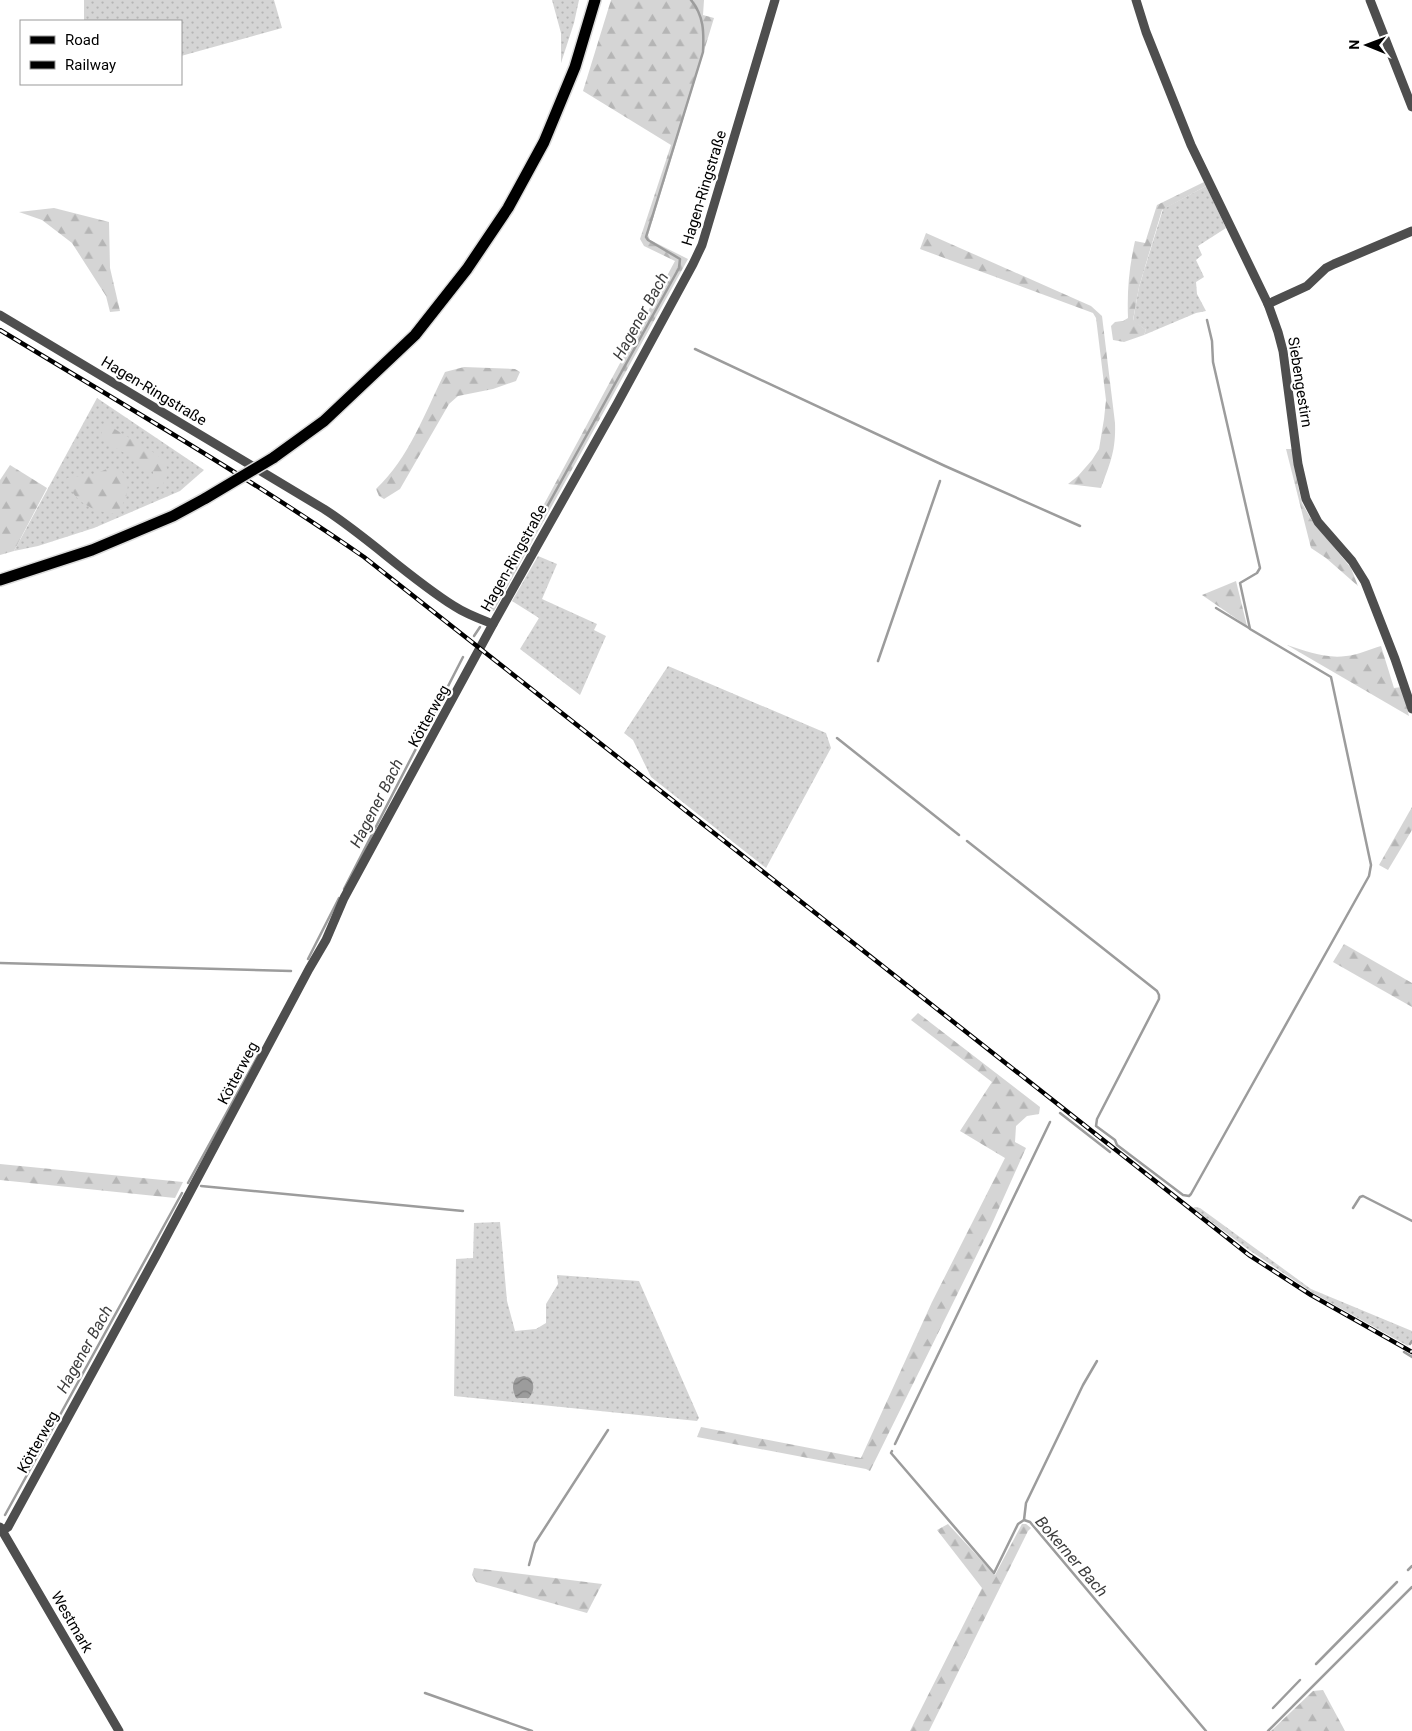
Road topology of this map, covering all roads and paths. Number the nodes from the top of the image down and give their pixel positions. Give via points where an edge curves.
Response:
1 (595, 0) edge
2 (775, 0) edge
3 (1136, 0) edge
4 (1370, 0) edge
5 (1412, 106) edge
6 (1412, 231) edge
7 (1268, 304) junction
8 (0, 315) edge
9 (0, 580) edge
10 (493, 624) junction
11 (1412, 709) edge
12 (1, 1529) edge
13 (119, 1731) edge

1 - 9 main road, bridge via 574,67 544,142 508,208 467,269 409,341 324,421 273,458 206,498 173,516 92,550
2 - 10 street, Hagen-Ringstraße via 702,245
3 - 7 street, Siebengestirn via 1191,145
4 - 5 street
6 - 7 street via 1326,268 1306,286
7 - 11 street, Siebengestirn via 1283,351 1298,464 1306,499 1318,522 1352,561 1365,582
8 - 10 street, Hagen-Ringstraße via 324,509 352,527 426,587 457,608
10 - 12 street, Kötterweg via 344,898 326,940 156,1256 8,1528
12 - 13 street, Westmark

